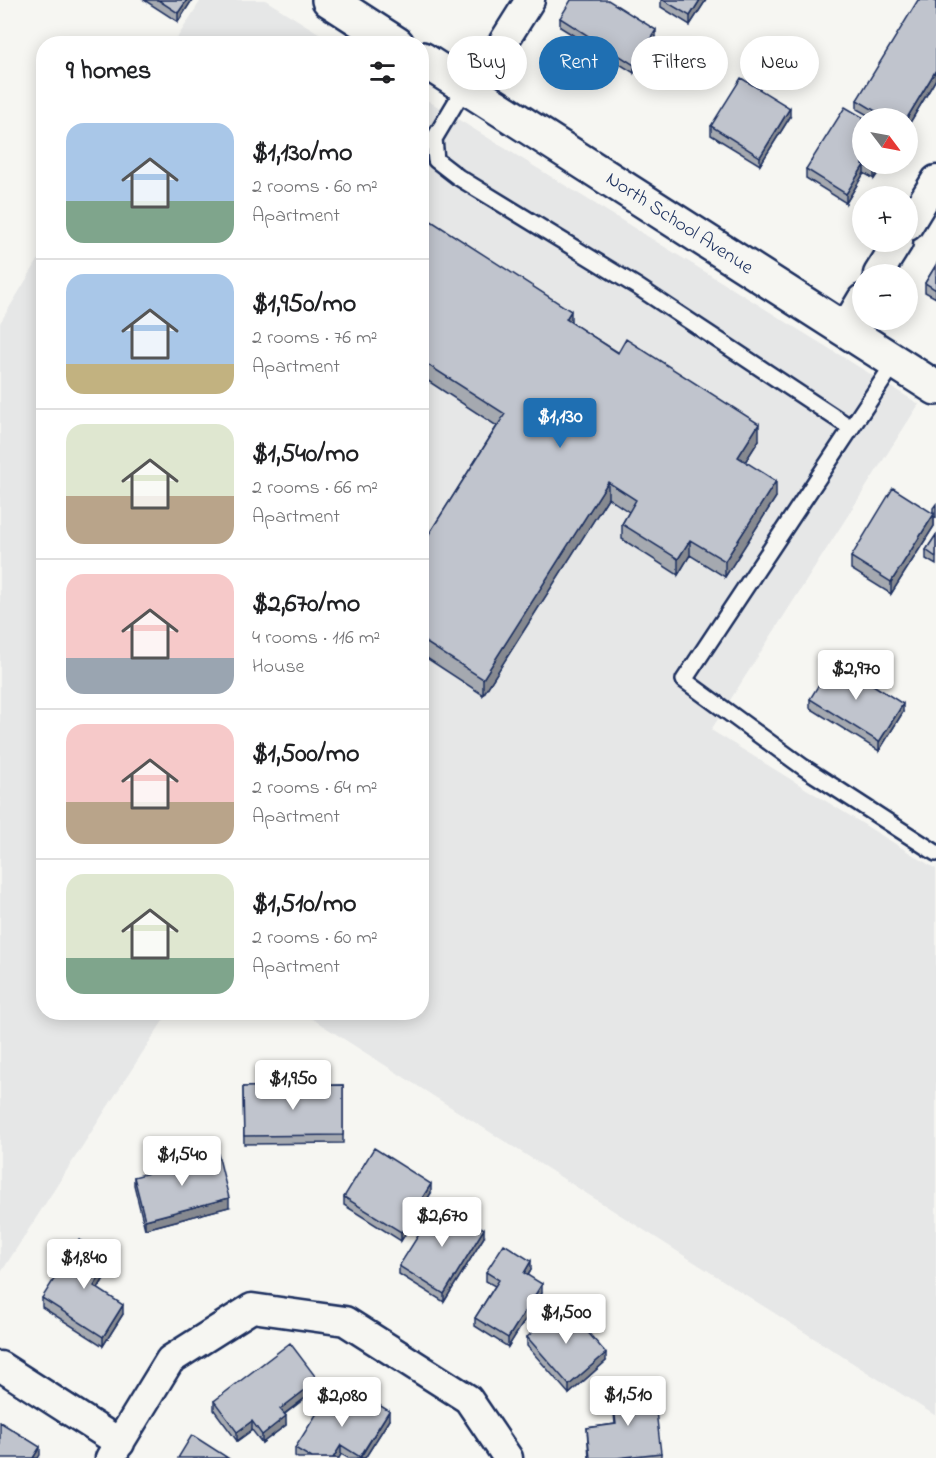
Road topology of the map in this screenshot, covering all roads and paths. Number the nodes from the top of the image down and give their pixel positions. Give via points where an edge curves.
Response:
1 (329, 0) edge
2 (530, 0) edge
3 (385, 36) edge
4 (505, 36) edge
5 (429, 64) edge
6 (447, 76) edge
7 (468, 90) joint
8 (936, 180) edge
9 (918, 210) edge
10 (852, 316) edge
11 (844, 329) junction
12 (895, 362) junction
13 (936, 388) edge
14 (851, 428) junction
15 (936, 853) edge
16 (0, 1366) edge
17 (115, 1450) edge
18 (508, 1458) edge

1 - 3 street
2 - 4 street
5 - 6 street, North School Avenue
7 - 11 street, North School Avenue
7 - 14 lane via 434,139 436,160
8 - 9 street
10 - 11 street
11 - 12 street, North School Avenue
12 - 13 street, North School Avenue
12 - 14 lane
14 - 15 lane via 684,680 803,767
16 - 17 street
17 - 18 street via 170,1360 252,1308 345,1321 468,1399

